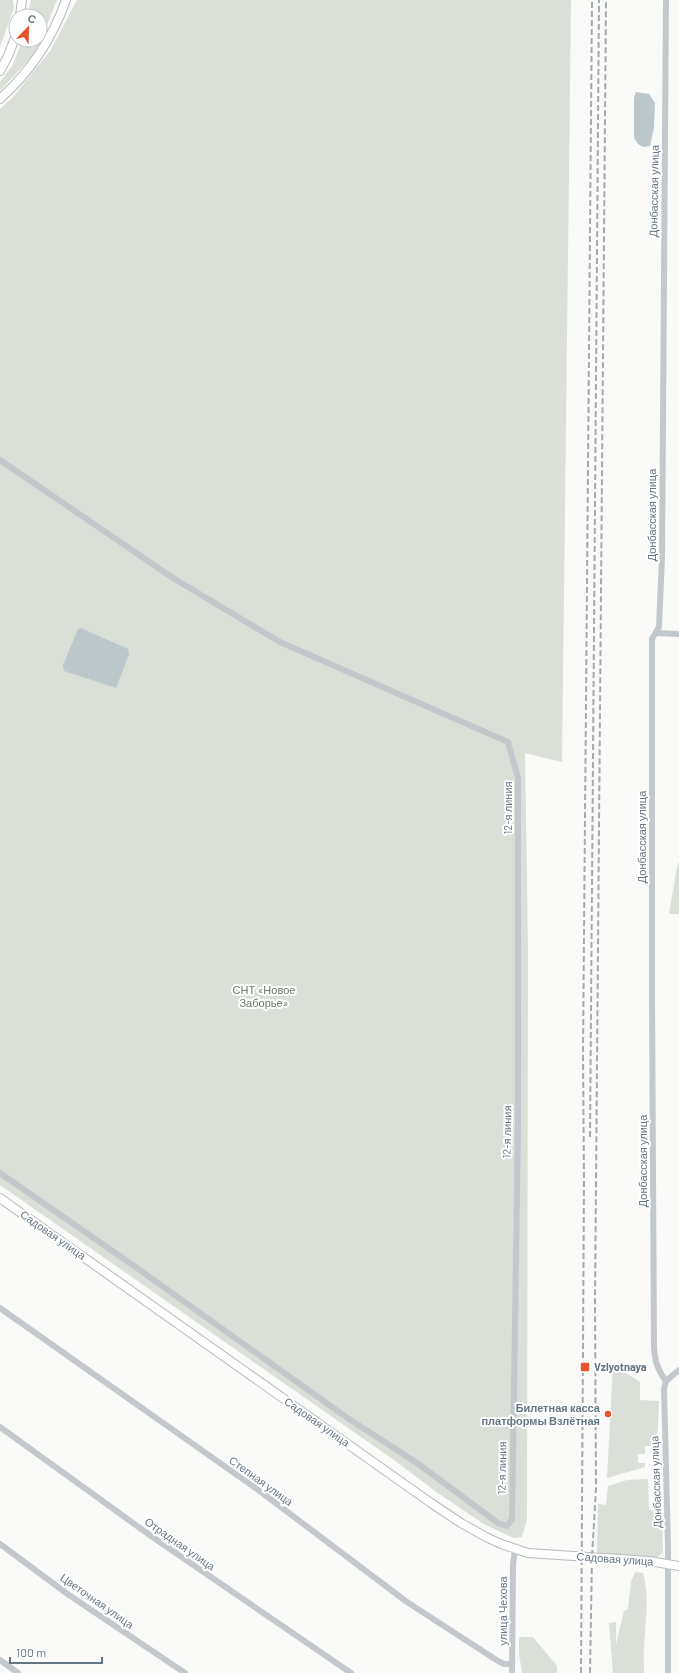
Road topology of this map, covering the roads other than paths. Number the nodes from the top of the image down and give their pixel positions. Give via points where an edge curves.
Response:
1 (66, 0) edge
2 (666, 0) edge
3 (11, 48) edge
4 (0, 71) edge
5 (0, 98) edge
6 (0, 460) edge
7 (656, 632) junction
8 (679, 634) edge
9 (0, 1174) edge
10 (0, 1198) edge
11 (0, 1308) edge
12 (679, 1370) edge
13 (666, 1381) junction
14 (0, 1427) edge
15 (0, 1544) edge
16 (515, 1549) junction
17 (667, 1563) junction
18 (679, 1566) edge
19 (0, 1660) edge
20 (512, 1664) junction
21 (18, 1673) edge
22 (184, 1673) edge
23 (351, 1673) edge
24 (512, 1673) edge
25 (668, 1673) edge

1 - 5 main road via 53,30 36,59
2 - 7 street, Донбасская улица via 662,557 659,627
3 - 4 main road
6 - 9 street, 12-я линия via 173,578 280,642 508,742 518,778 518,1118 510,1523 507,1526 498,1523 417,1463 346,1417
7 - 8 street
7 - 13 street, Донбасская улица via 652,639 654,1345 656,1365
10 - 16 main road, Садовая улица via 431,1503 474,1531
11 - 20 street, Степная улица via 257,1489 420,1610 498,1661
12 - 13 street
13 - 17 street, Донбасская улица via 664,1394
14 - 23 street, Отрадная улица via 158,1541
15 - 22 street, Цветочная улица via 69,1595
16 - 17 main road, Садовая улица via 540,1555
16 - 20 street, улица Чехова
17 - 18 main road, Садовая улица
17 - 25 street, Донбасская улица
19 - 21 street
20 - 24 street, улица Чехова

